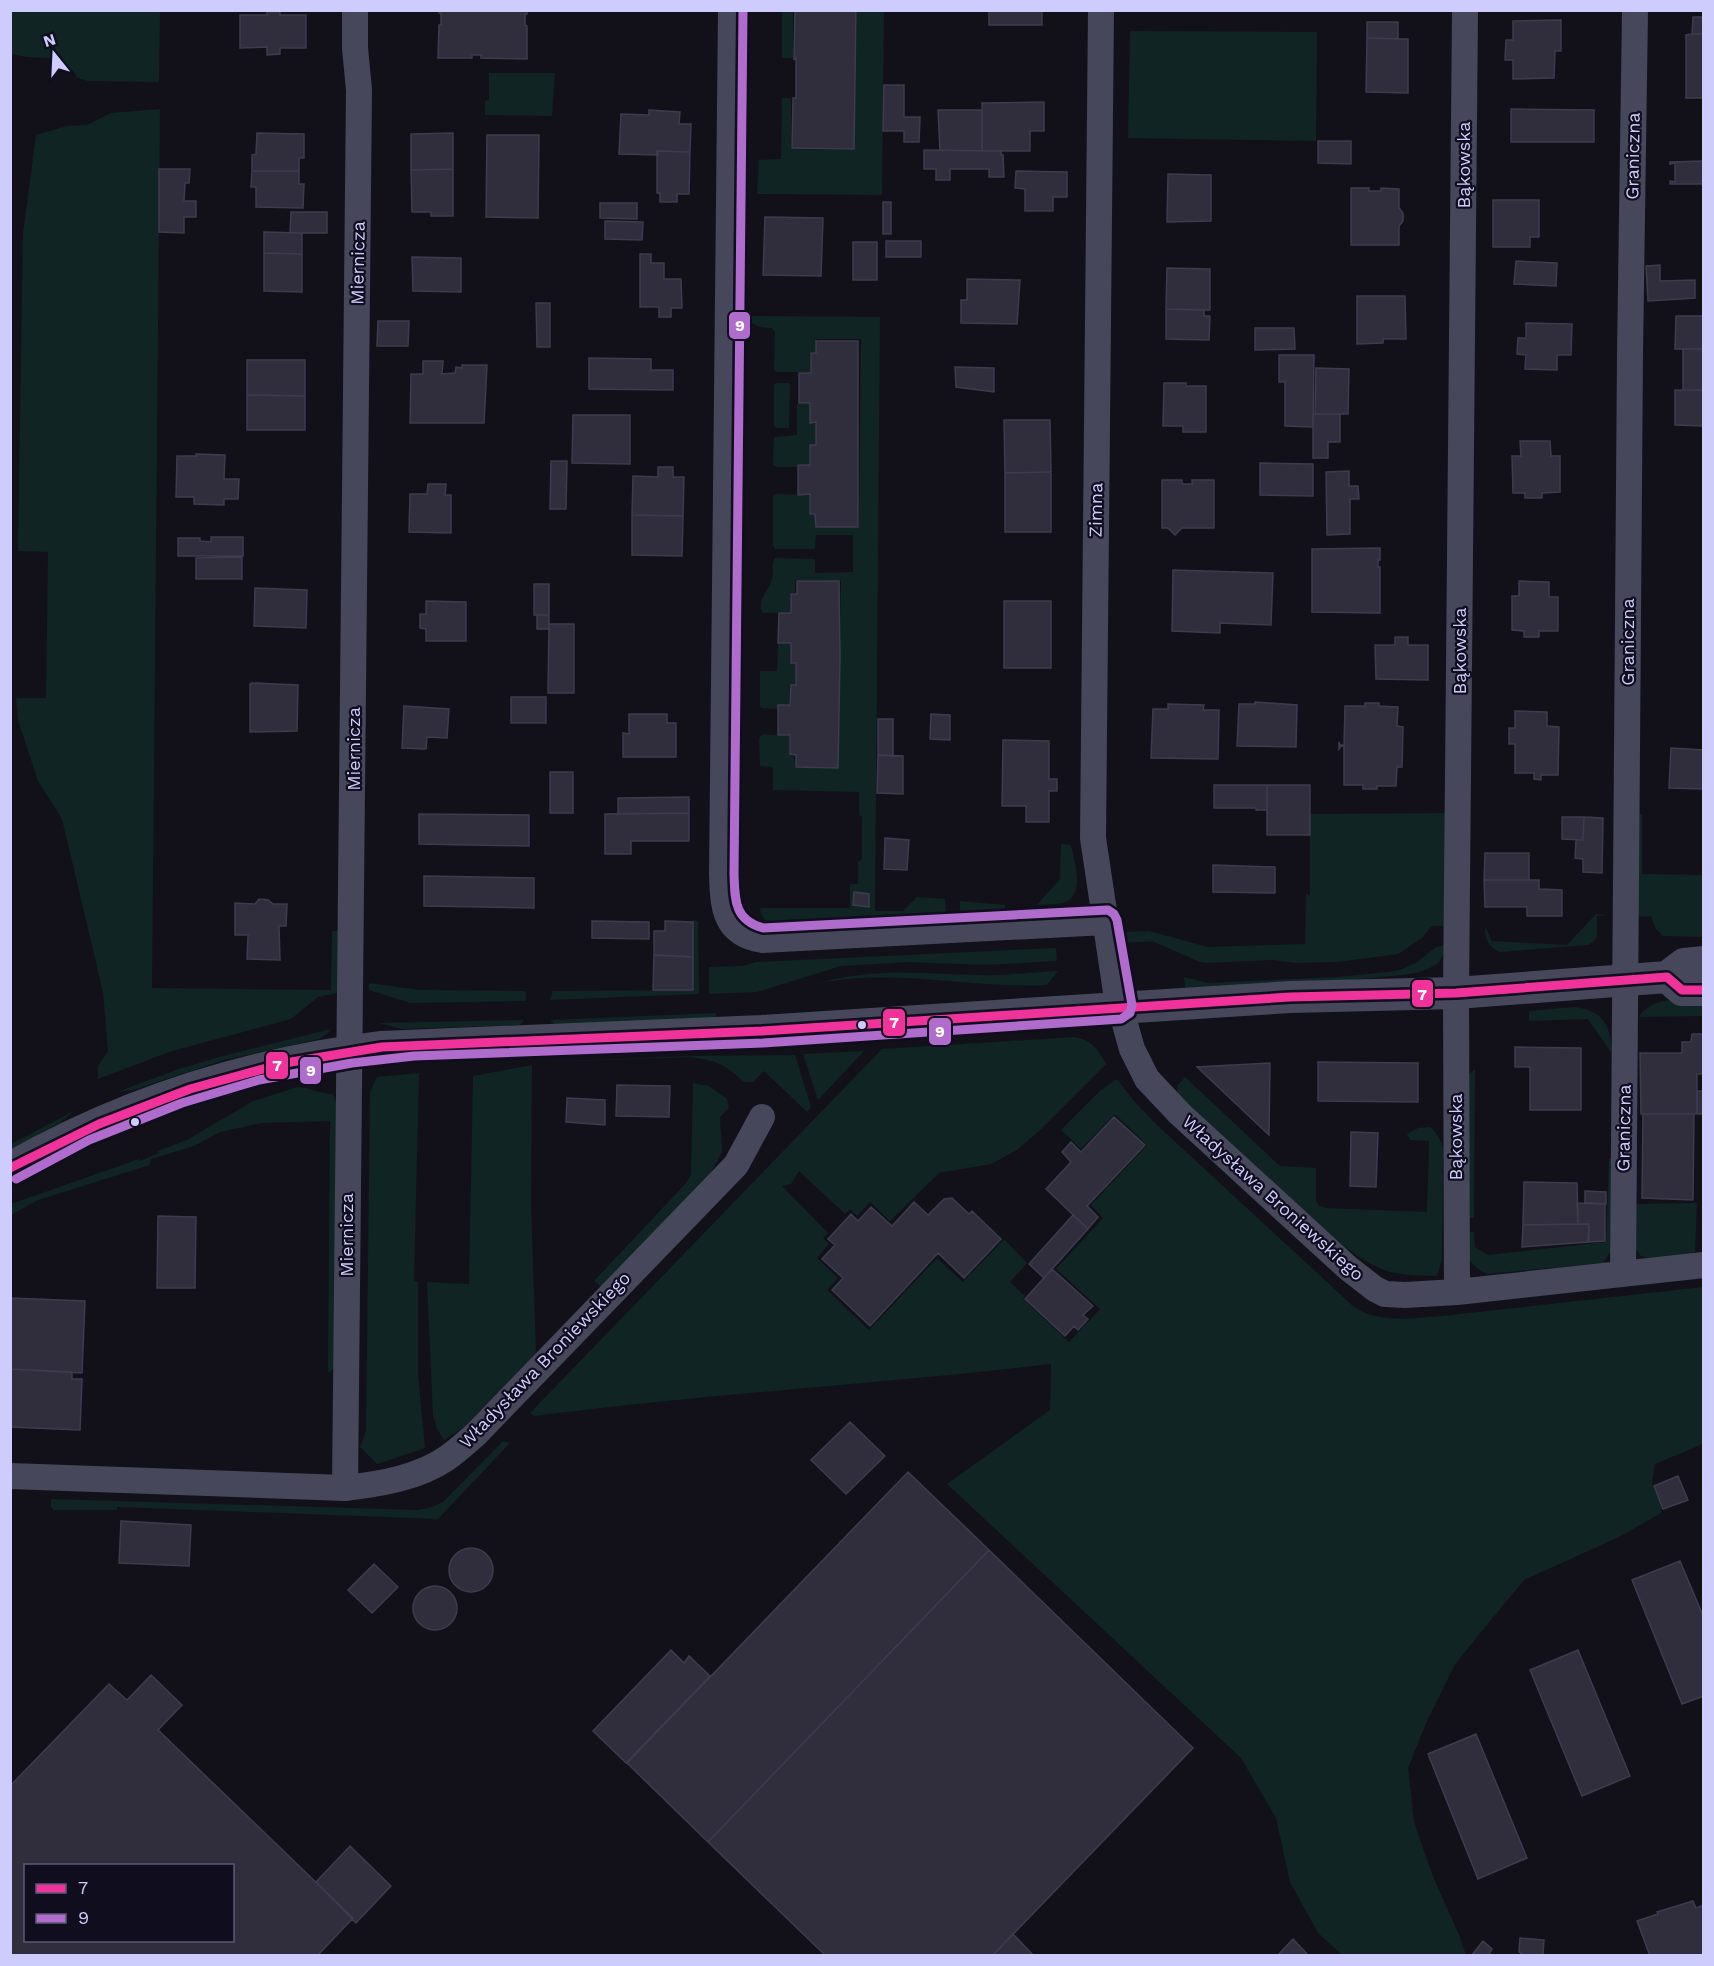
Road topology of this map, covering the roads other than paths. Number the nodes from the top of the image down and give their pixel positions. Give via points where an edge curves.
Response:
1 (355, 10) edge
2 (731, 10) edge
3 (1101, 10) edge
4 (1466, 10) edge
5 (1635, 10) edge
6 (1105, 922) junction
7 (1704, 962) edge
8 (1667, 977) junction
9 (1625, 981) junction
10 (1704, 990) edge
11 (1456, 993) junction
12 (1120, 1007) junction
13 (350, 1051) junction
14 (762, 1117) dead end
15 (10, 1168) edge
16 (1704, 1265) edge
17 (1623, 1274) junction
18 (1457, 1292) junction
19 (10, 1476) edge
20 (345, 1488) junction

1 - 13 street, Miernicza via 359,90
2 - 6 street via 722,874 725,913 745,936 762,940
3 - 6 street, Zimna via 1092,826
4 - 11 street, Bąkowska
5 - 9 street, Graniczna
6 - 12 street, Zimna
7 - 8 street via 1684,964
8 - 9 street
8 - 10 street via 1682,990
9 - 11 street
9 - 17 street, Graniczna
11 - 12 street
11 - 18 street, Bąkowska
12 - 13 street via 773,1030 413,1044
12 - 18 street, Władysława Broniewskiego via 1138,1064 1154,1088 1348,1268 1385,1294
13 - 15 street via 256,1068 177,1092 84,1129
13 - 20 street, Miernicza
14 - 20 street, Władysława Broniewskiego via 736,1165 476,1434 446,1459 412,1475
16 - 17 street, Władysława Broniewskiego
17 - 18 street, Władysława Broniewskiego
19 - 20 street, Władysława Broniewskiego

